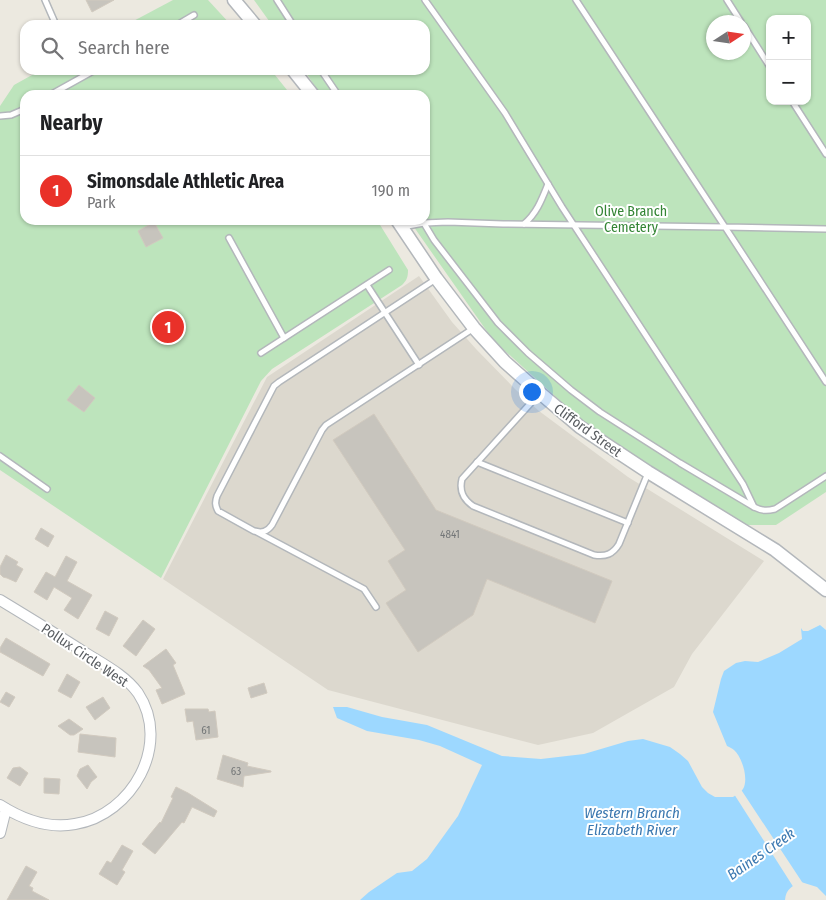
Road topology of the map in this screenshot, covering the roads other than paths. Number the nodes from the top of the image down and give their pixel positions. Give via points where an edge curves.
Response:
1 (45, 0) edge
2 (234, 0) edge
3 (277, 0) edge
4 (425, 0) edge
5 (576, 0) edge
6 (727, 0) edge
7 (194, 15) dead end
8 (737, 15) edge
9 (54, 20) edge
10 (185, 20) edge
11 (251, 20) edge
12 (290, 20) edge
13 (751, 37) edge
14 (766, 61) edge
15 (297, 75) edge
16 (324, 75) edge
17 (84, 76) edge
18 (59, 90) edge
19 (309, 90) edge
20 (335, 90) edge
21 (795, 105) edge
22 (20, 111) edge
23 (0, 116) edge
24 (826, 154) edge
25 (548, 184) junction
26 (430, 222) edge
27 (524, 224) junction
28 (573, 224) junction
29 (400, 225) edge
30 (425, 225) edge
31 (725, 227) junction
32 (826, 229) edge
33 (229, 238) dead end
34 (389, 270) dead end
35 (436, 278) junction
36 (367, 285) junction
37 (384, 312) junction
38 (474, 328) junction
39 (284, 338) junction
40 (261, 353) dead end
41 (419, 364) junction
42 (826, 382) edge
43 (540, 394) junction
44 (0, 456) edge
45 (477, 462) junction
46 (648, 472) junction
47 (826, 476) edge
48 (47, 489) dead end
49 (754, 506) junction
50 (628, 523) junction
51 (254, 531) junction
52 (826, 590) edge
53 (0, 600) edge
54 (376, 607) dead end
55 (3, 807) edge
56 (0, 834) edge

1 - 9 lane
2 - 11 street
3 - 12 lane
4 - 25 lane via 505,113
5 - 31 lane
6 - 8 lane
7 - 10 lane
13 - 14 lane
15 - 19 street
16 - 20 lane
17 - 18 lane
21 - 24 lane
22 - 23 lane
25 - 27 lane via 532,218
25 - 28 lane
26 - 27 lane
27 - 28 lane
28 - 31 lane
28 - 49 lane via 738,476
29 - 35 street, Clifford Street
30 - 49 lane via 498,323 571,390 680,463
31 - 32 lane
31 - 42 lane
33 - 39 lane
34 - 36 lane
35 - 37 lane
35 - 38 street, Clifford Street
36 - 37 lane
36 - 39 lane
37 - 41 lane
37 - 51 lane via 274,386 215,501 218,511
38 - 41 lane
38 - 43 street, Clifford Street
39 - 40 lane
41 - 51 lane via 326,425 272,525 264,532
43 - 45 lane
43 - 46 street, Clifford Street via 580,427
44 - 48 lane
45 - 50 lane
45 - 50 lane via 462,479 461,492 468,502 594,554 602,556 615,550
46 - 50 lane
46 - 52 street, Clifford Street via 775,550
47 - 49 lane via 775,509 760,510
51 - 54 lane via 364,589
53 - 55 street, Pollux Circle West via 125,679 145,706 151,736 150,751 135,785 109,811 91,820 75,824 40,823
55 - 56 street

